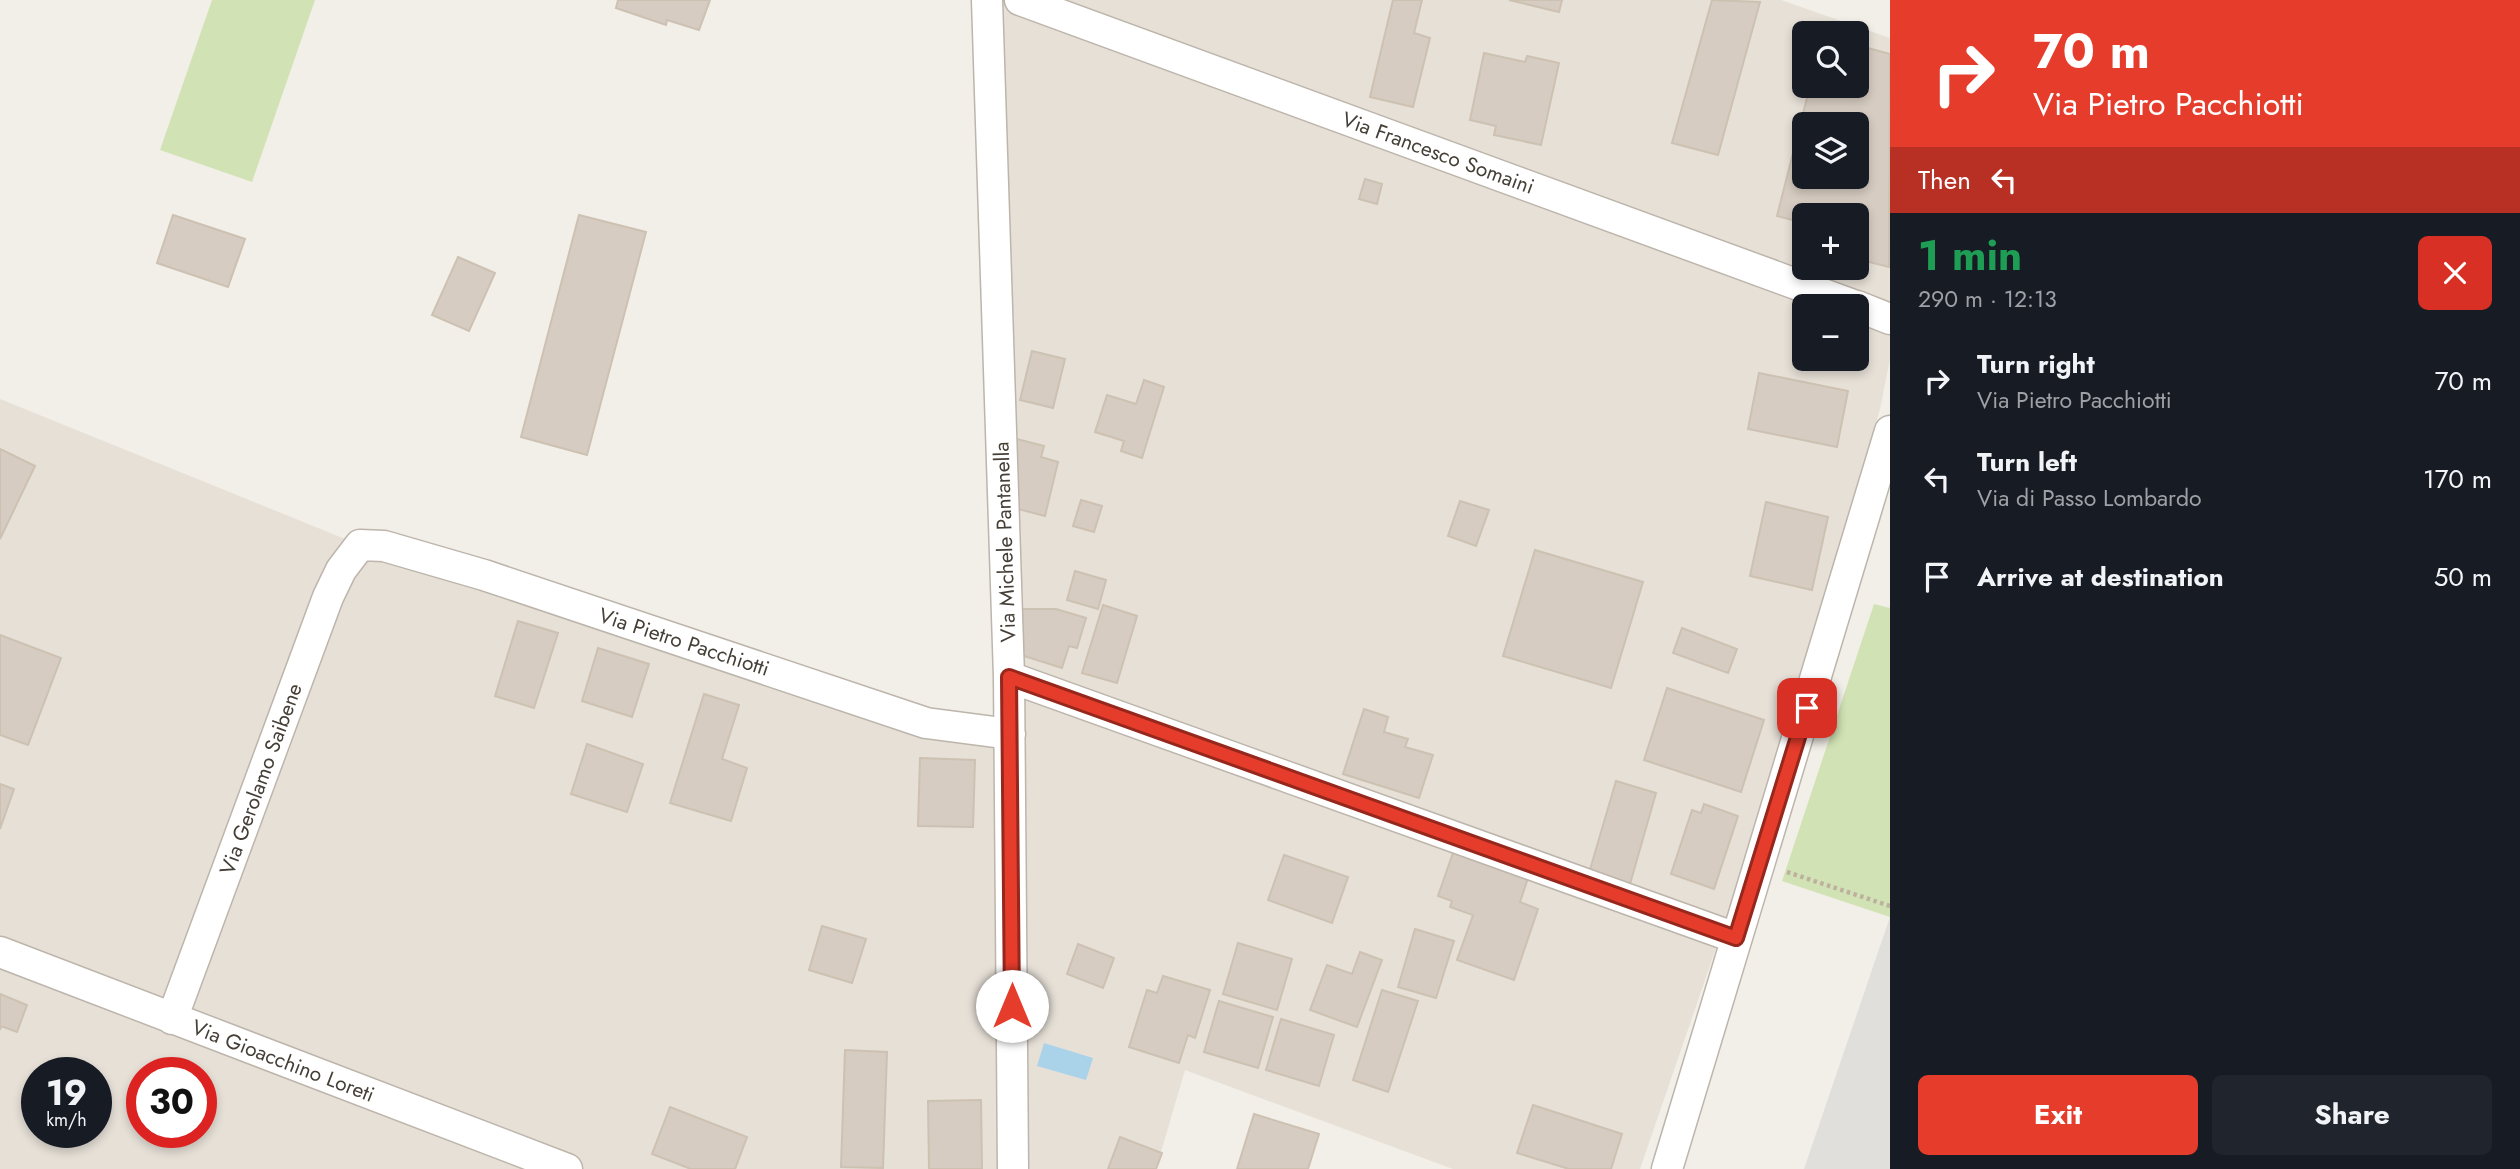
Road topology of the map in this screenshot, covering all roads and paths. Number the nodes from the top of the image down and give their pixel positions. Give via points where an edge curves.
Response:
1 (987, 0) edge
2 (1020, 0) edge
3 (1824, 294) edge
4 (1869, 310) edge
5 (1890, 318) edge
6 (1890, 431) edge
7 (360, 545) joint
8 (1009, 677) junction
9 (1010, 734) junction
10 (1759, 863) junction
11 (1890, 906) edge
12 (1736, 938) junction
13 (0, 952) edge
14 (172, 1019) junction
15 (567, 1169) edge
16 (1013, 1169) edge
17 (1667, 1169) edge

1 - 8 street, Via Michele Pantanella
2 - 3 street, Via Francesco Somaini
4 - 5 street, Via Francesco Somaini
6 - 10 street
7 - 9 street, Via Pietro Pacchiotti via 384,546 484,575 926,723
7 - 14 street, Via Gerolamo Saibene via 328,597
8 - 9 street, Via Michele Pantanella
8 - 12 street
9 - 16 street, Via Michele Pantanella
10 - 11 path
10 - 12 street
12 - 17 street
13 - 14 street, Via Gioacchino Loreti
14 - 15 street, Via Gioacchino Loreti

